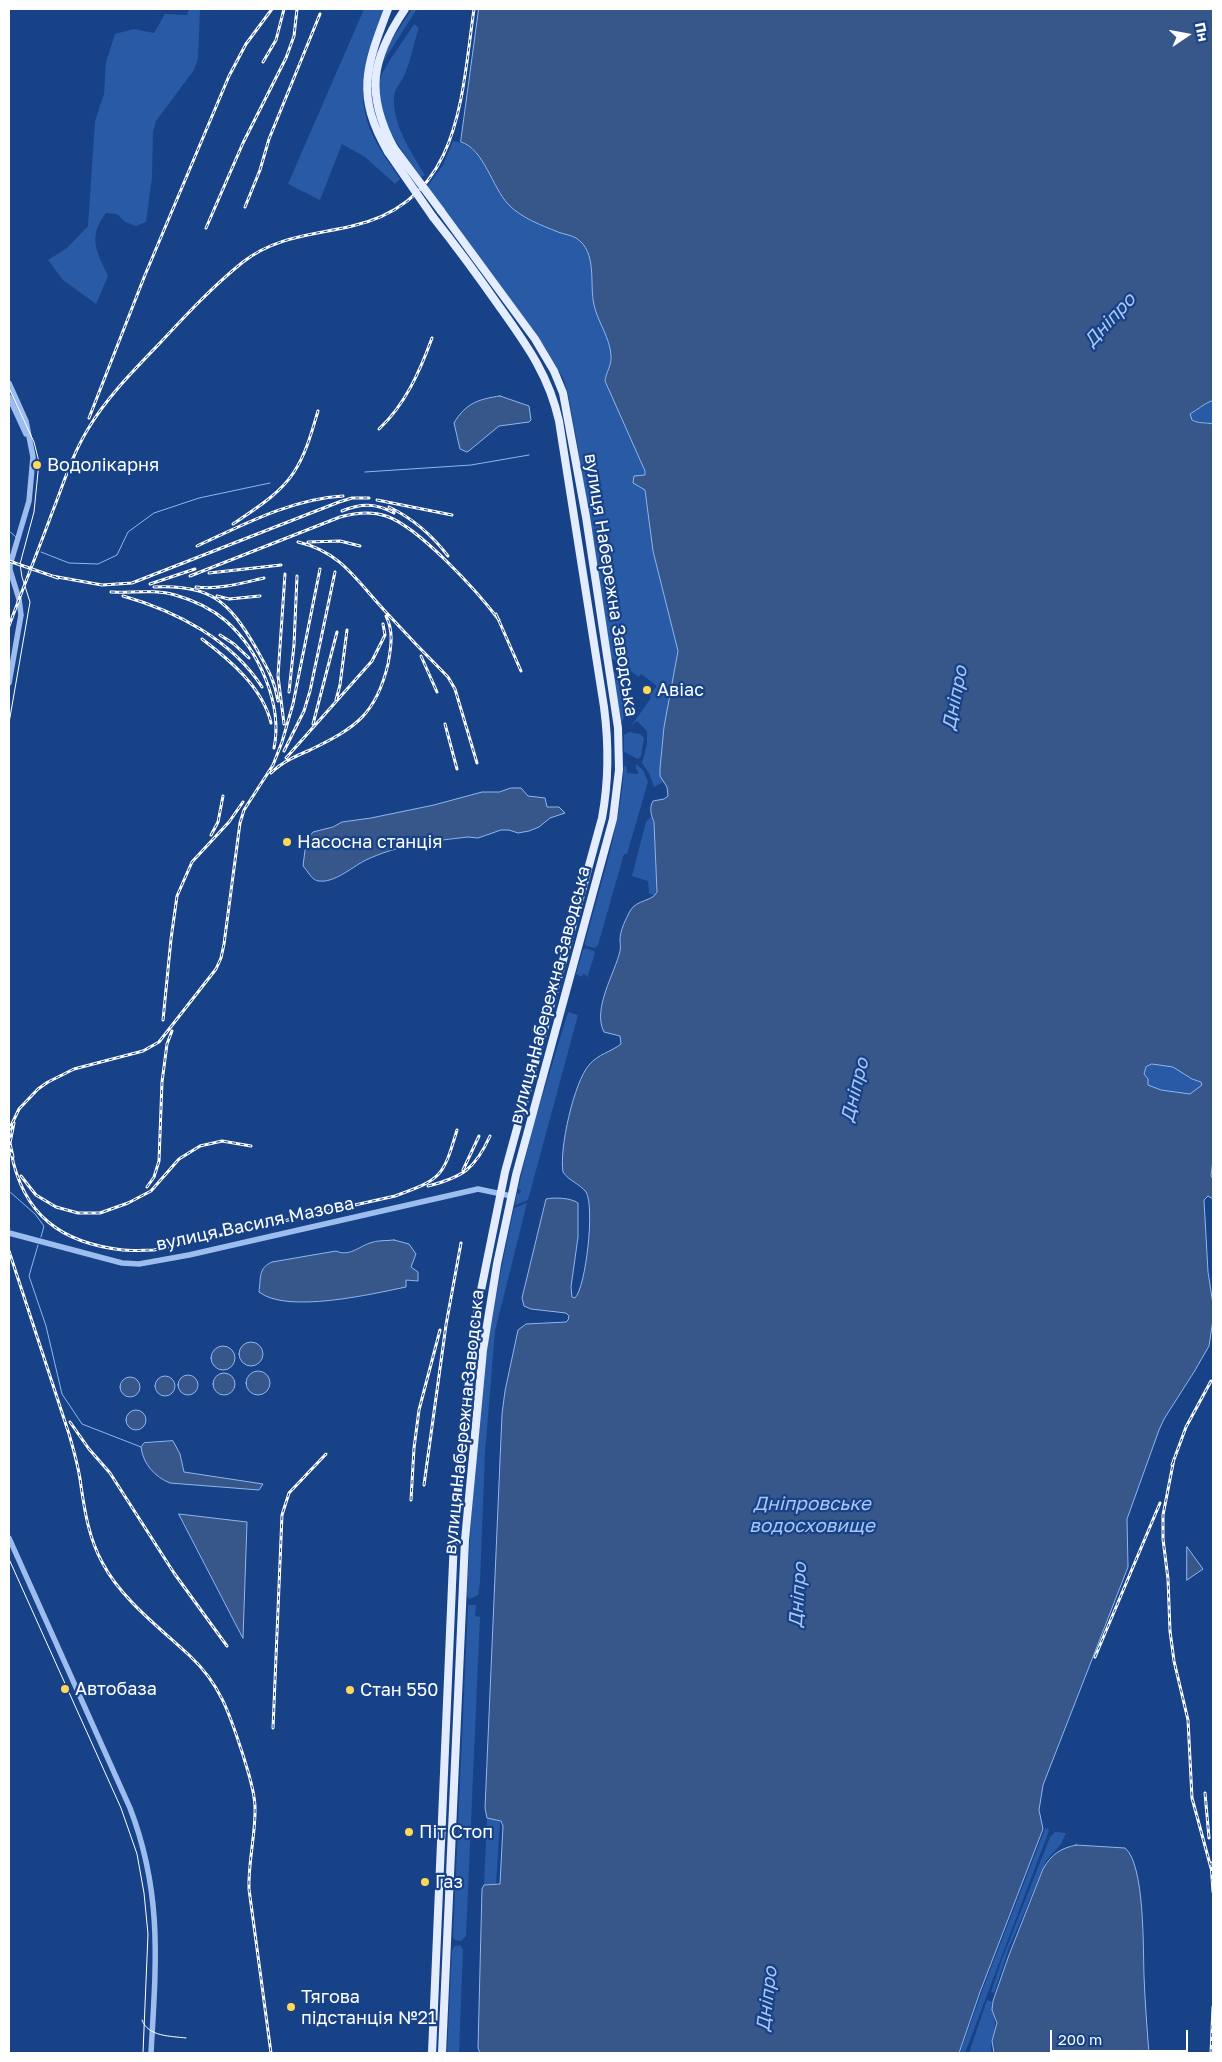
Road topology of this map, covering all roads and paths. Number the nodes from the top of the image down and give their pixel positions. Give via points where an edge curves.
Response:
1 (388, 9) edge
2 (405, 9) edge
3 (391, 150) junction
4 (9, 383) edge
5 (9, 397) edge
6 (32, 451) junction
7 (9, 683) edge
8 (500, 1193) junction
9 (511, 1196) junction
10 (9, 1232) edge
11 (9, 1538) edge
12 (152, 2053) edge
13 (432, 2053) edge
14 (442, 2053) edge

1 - 3 main road, вулиця Набережна Заводська via 369,64 366,87 370,115 379,136
2 - 3 main road, вулиця Набережна Заводська via 384,42 376,75 378,111
3 - 8 main road, вулиця Набережна Заводська, bridge via 433,217 526,345 549,385 559,421 607,729 608,783 602,818
3 - 9 main road, вулиця Набережна Заводська, bridge via 441,211 535,339 559,381 580,483 619,740 613,819
4 - 6 street via 26,421
5 - 6 street
6 - 7 street via 28,501 10,570 21,615
8 - 9 street, вулиця Василя Мазова
8 - 10 street, вулиця Василя Мазова via 478,1189 139,1264 122,1263
8 - 13 main road, вулиця Набережна Заводська via 477,1314 461,1450
9 - 14 main road, вулиця Набережна Заводська via 486,1324 470,1471
11 - 12 street via 127,1800 144,1848 156,1926

